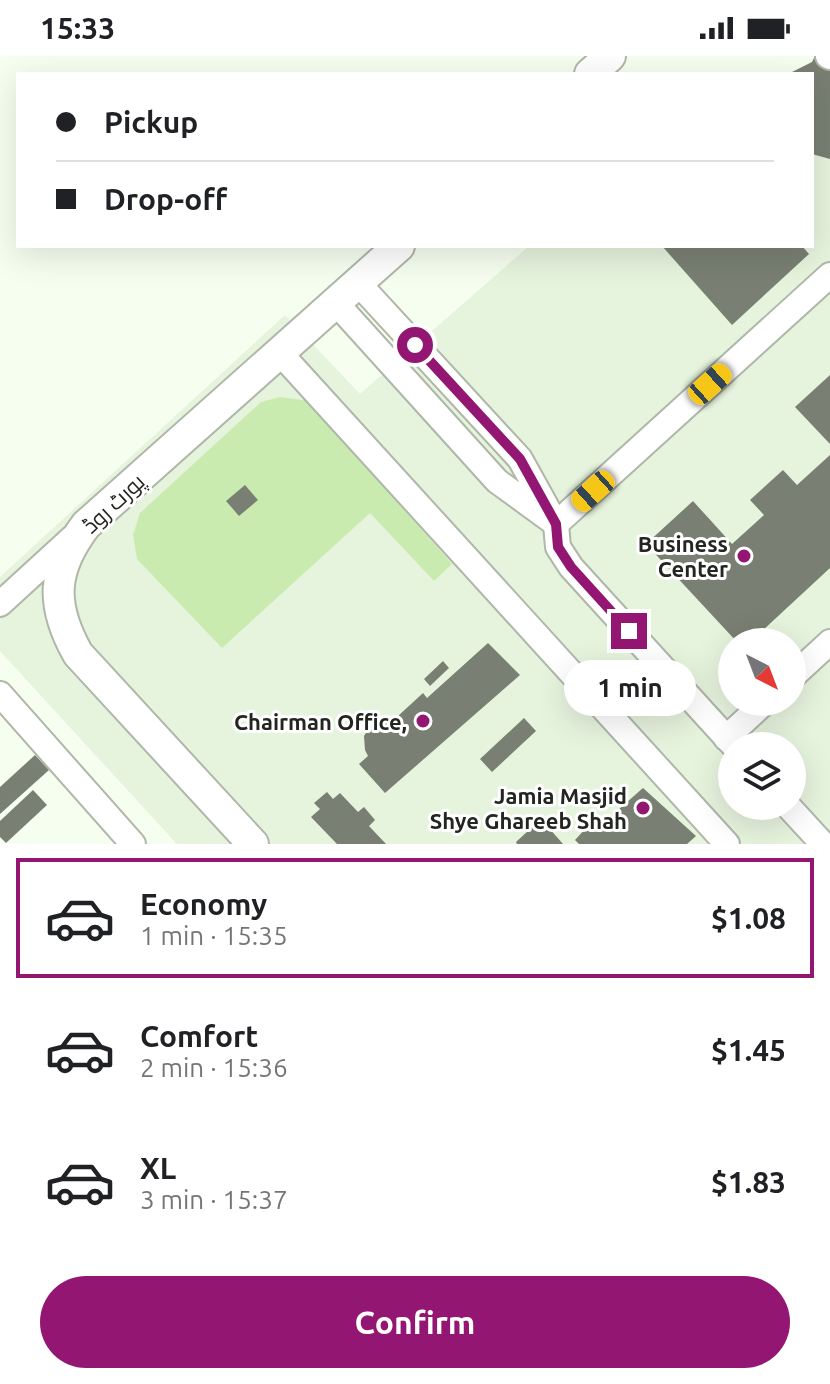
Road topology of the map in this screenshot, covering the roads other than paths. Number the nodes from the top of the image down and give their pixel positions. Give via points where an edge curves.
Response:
1 (610, 56) edge
2 (592, 72) edge
3 (397, 248) edge
4 (358, 283) junction
5 (826, 287) edge
6 (336, 303) junction
7 (280, 353) junction
8 (556, 524) junction
9 (86, 525) junction
10 (0, 604) edge
11 (830, 642) edge
12 (806, 664) edge
13 (0, 694) edge
14 (753, 716) edge
15 (721, 732) edge
16 (739, 732) edge
17 (801, 820) edge
18 (133, 844) edge
19 (253, 844) edge
20 (727, 844) edge
21 (823, 844) edge

1 - 2 main road
3 - 4 main road, پورٹ روڈ
4 - 6 main road, پورٹ روڈ
4 - 8 street via 520,459
5 - 8 street
6 - 7 main road, پورٹ روڈ
6 - 8 street via 497,481
7 - 9 main road, پورٹ روڈ
7 - 20 street
8 - 15 street via 558,547 571,567
9 - 10 street
9 - 19 main road, پورٹ روڈ via 60,574 58,602 64,629 78,654
11 - 12 street
13 - 18 street
14 - 16 street
17 - 21 street

